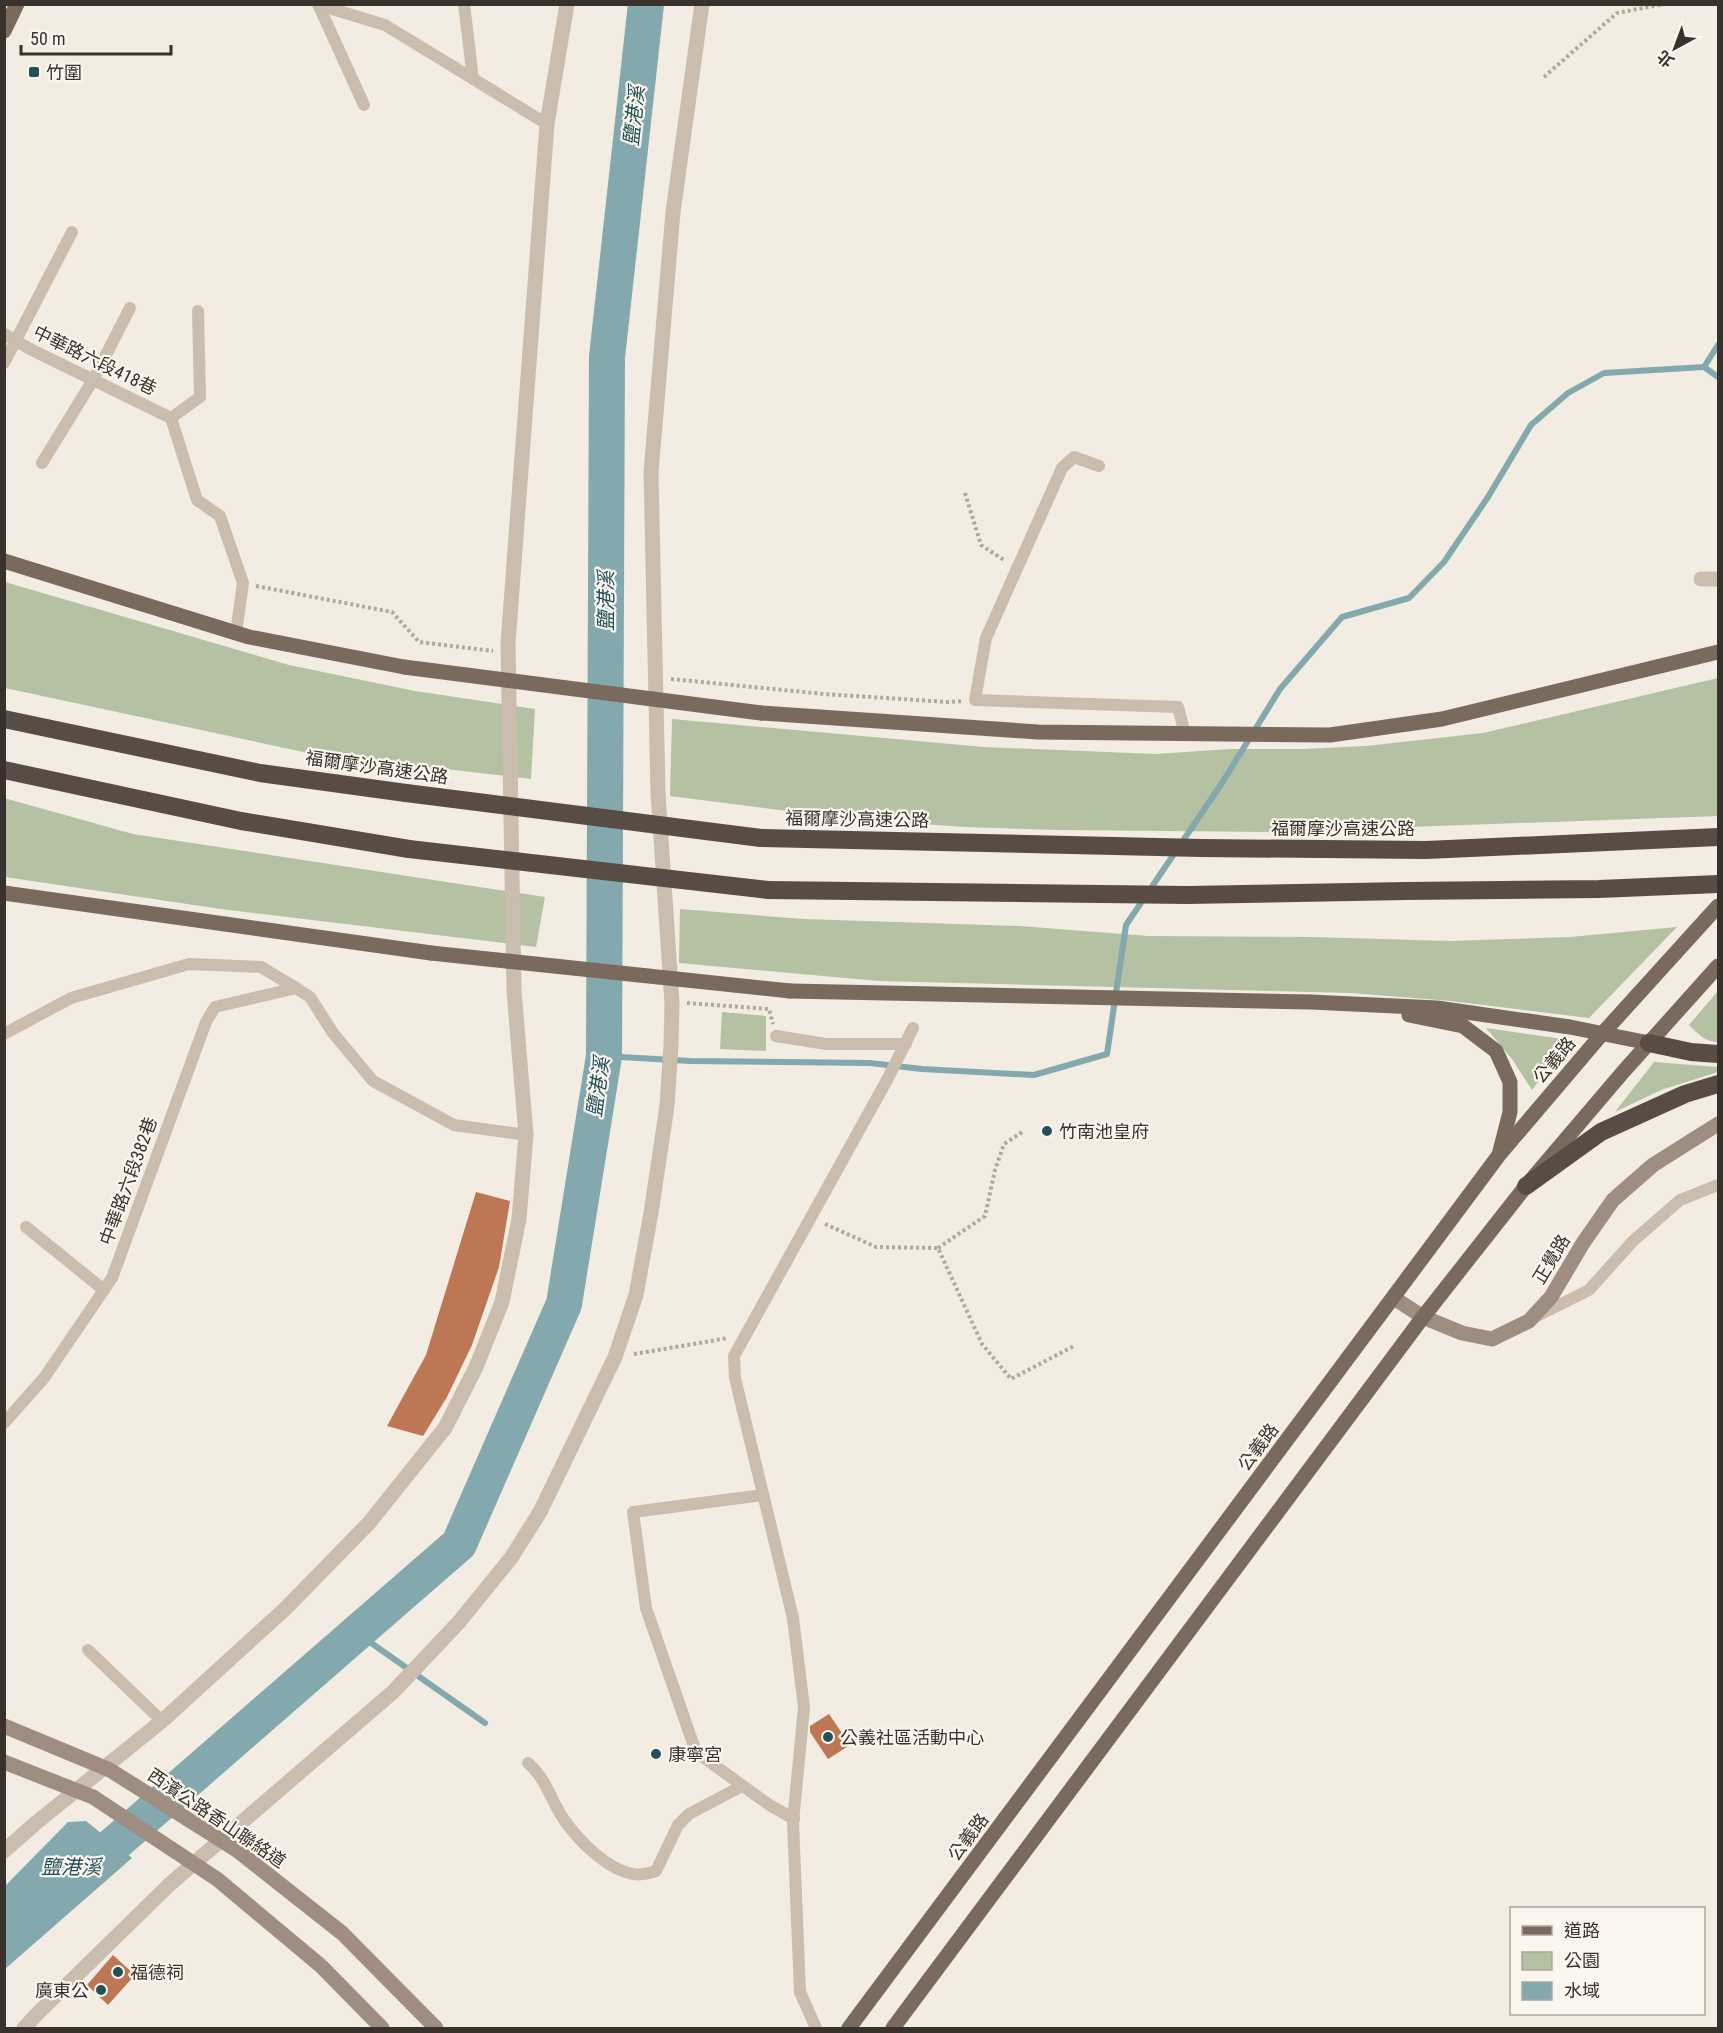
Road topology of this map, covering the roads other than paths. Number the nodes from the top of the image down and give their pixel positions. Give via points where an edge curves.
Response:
1 (17, 4) edge
2 (464, 4) edge
3 (567, 4) edge
4 (702, 4) edge
5 (319, 5) edge
6 (4, 31) edge
7 (473, 79) junction
8 (364, 105) dead end
9 (547, 124) junction
10 (72, 232) dead end
11 (130, 309) dead end
12 (198, 311) dead end
13 (4, 334) edge
14 (16, 341) junction
15 (4, 363) edge
16 (93, 380) junction
17 (171, 418) junction
18 (42, 463) dead end
19 (1099, 466) dead end
20 (4, 560) edge
21 (1701, 579) dead end
22 (1719, 579) edge
23 (236, 633) junction
24 (1719, 652) edge
25 (4, 718) edge
26 (1185, 734) junction
27 (4, 770) edge
28 (1719, 837) edge
29 (1719, 884) edge
30 (4, 893) edge
31 (1719, 906) edge
32 (1719, 966) edge
33 (296, 988) junction
34 (1311, 1002) junction
35 (913, 1028) dead end
36 (4, 1034) edge
37 (1602, 1034) junction
38 (776, 1036) road end
39 (1649, 1043) junction
40 (906, 1044) junction
41 (1719, 1054) edge
42 (1719, 1084) edge
43 (1719, 1124) edge
44 (526, 1135) junction
45 (1499, 1155) junction
46 (1719, 1185) edge
47 (1526, 1186) junction
48 (26, 1227) dead end
49 (104, 1290) junction
50 (1394, 1298) junction
51 (1423, 1317) junction
52 (1529, 1320) junction
53 (4, 1423) edge
54 (763, 1495) junction
55 (88, 1650) dead end
56 (162, 1721) junction
57 (4, 1726) edge
58 (4, 1762) edge
59 (528, 1763) dead end
60 (742, 1786) junction
61 (794, 1818) junction
62 (4, 1851) edge
63 (24, 2028) edge
64 (382, 2028) edge
65 (436, 2028) edge
66 (816, 2028) edge
67 (849, 2028) edge
68 (893, 2028) edge

1 - 6 main road
2 - 7 lane
3 - 9 street
4 - 63 street via 673,212 651,472 658,793 672,1003 669,1082 636,1295 615,1357 540,1512 511,1558 459,1622 393,1692 170,1884
5 - 7 lane via 385,25
5 - 8 lane
7 - 9 lane
9 - 44 street via 508,643 514,991
10 - 14 lane
11 - 16 lane
12 - 17 lane via 200,397
13 - 14 lane, 中華路六段418巷
14 - 15 lane
14 - 16 lane, 中華路六段418巷
16 - 17 lane, 中華路六段418巷
16 - 18 lane
17 - 23 lane via 197,500 220,516 243,583
19 - 26 lane via 1074,457 1062,468 986,638 975,700 1178,707
20 - 23 main road
21 - 22 street
23 - 26 main road, bridge via 404,667 761,713 1038,732
24 - 26 main road via 1442,719 1330,735
25 - 28 highway, 福爾摩沙高速公路, bridge via 260,773 761,838 1426,850
27 - 29 highway, bridge via 241,821 409,849 768,890 1147,895
30 - 34 main road, bridge via 431,953 790,991
31 - 37 main road, 公義路
32 - 39 main road
33 - 36 lane via 261,967 189,964 71,998
33 - 44 lane via 310,997 333,1033 373,1081 454,1125
33 - 49 lane, 中華路六段382巷 via 215,1006 112,1278
34 - 37 main road via 1437,1008
34 - 45 main road via 1419,1016 1463,1026 1496,1051 1510,1082 1510,1112
35 - 40 lane
37 - 39 main road
37 - 45 main road, 公義路
38 - 40 lane via 826,1044
39 - 41 highway
39 - 47 main road
40 - 54 lane via 734,1356 735,1378
42 - 47 highway via 1685,1094 1601,1132
43 - 52 street, 正覺路 via 1653,1165 1613,1200 1551,1297
44 - 56 street via 519,1219 502,1302 476,1367 445,1428 369,1523 285,1609
45 - 50 main road, 公義路
46 - 52 lane via 1680,1200 1632,1241 1589,1290
47 - 51 main road
48 - 49 lane
49 - 53 lane, 中華路六段382巷 via 44,1378
50 - 51 street, 正覺路
50 - 67 main road, 公義路
51 - 52 street, 正覺路 via 1492,1339
51 - 68 main road
54 - 60 lane via 633,1512 646,1608 696,1752
54 - 61 lane via 793,1618 804,1707
55 - 56 lane
56 - 62 street
57 - 65 street, 西濱公路香山聯絡道, bridge via 110,1770 237,1851 342,1933
58 - 64 street, bridge via 93,1797 217,1879 321,1966
59 - 60 lane via 537,1770 564,1821 593,1852 612,1867 634,1875 656,1871 678,1825 689,1814
60 - 61 lane
61 - 66 lane via 800,1992

